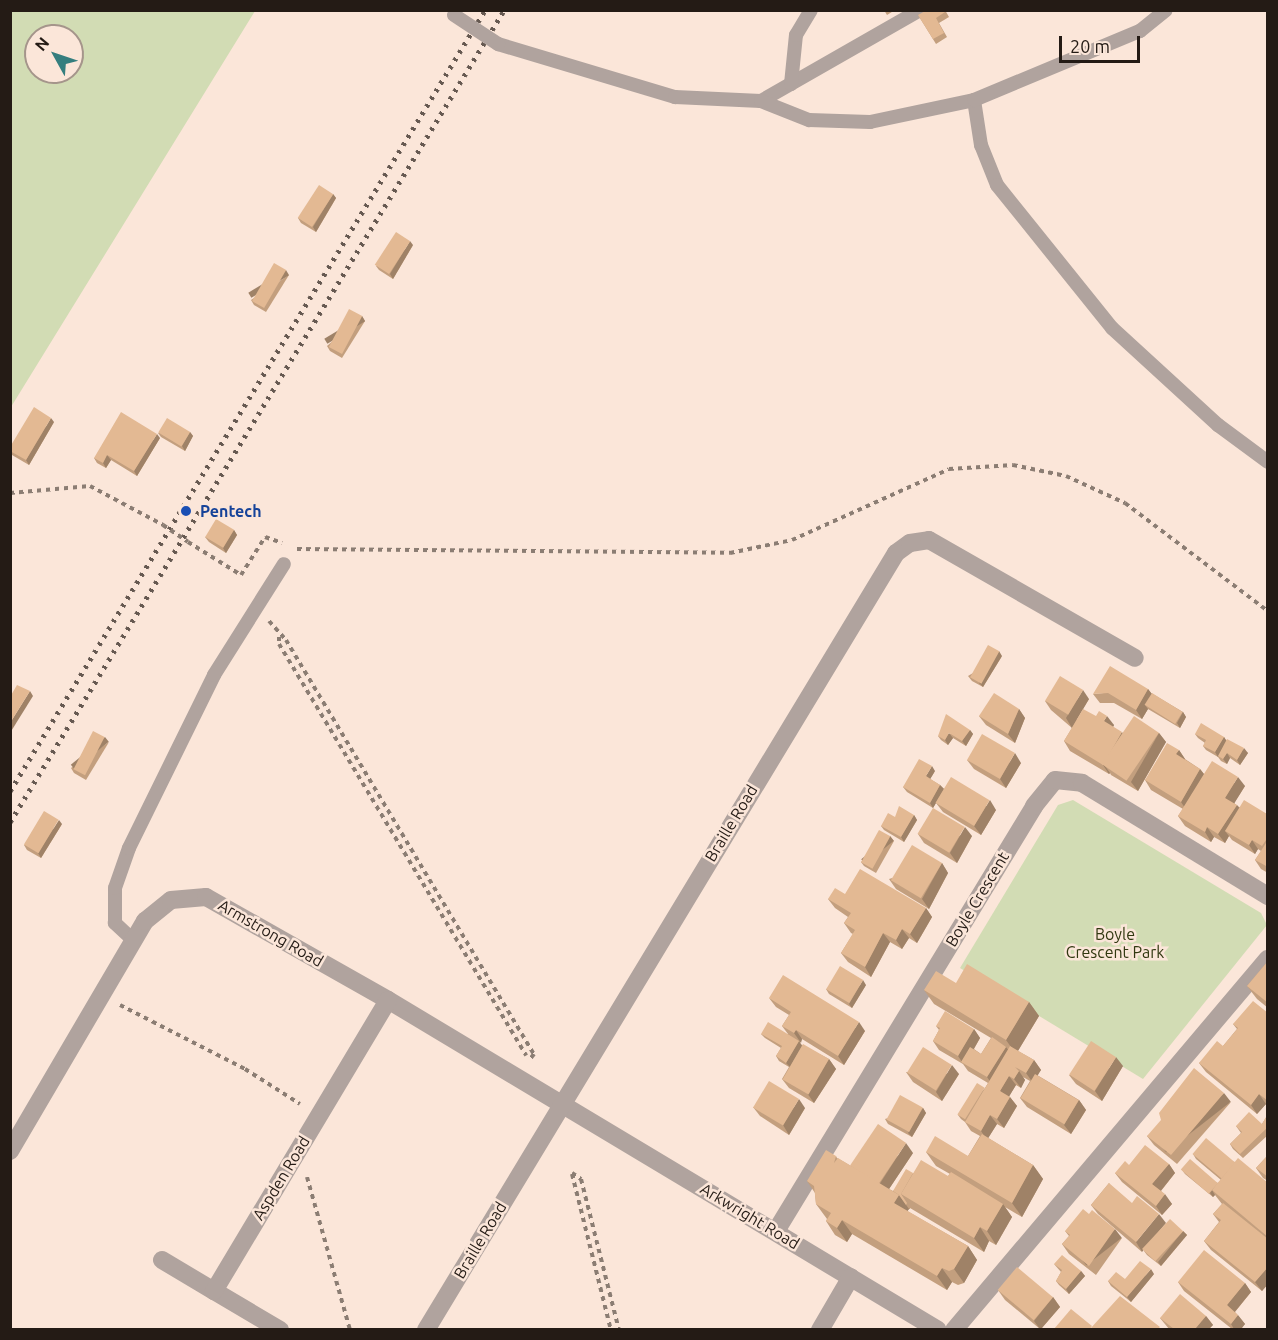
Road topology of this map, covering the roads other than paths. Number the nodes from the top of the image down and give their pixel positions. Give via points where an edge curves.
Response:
1 (811, 10) edge
2 (920, 10) edge
3 (1166, 10) edge
4 (452, 13) edge
5 (791, 84) junction
6 (974, 100) junction
7 (761, 101) junction
8 (1268, 462) edge
9 (284, 564) dead end
10 (1135, 658) dead end
11 (1268, 896) edge
12 (133, 940) junction
13 (1268, 959) edge
14 (388, 1000) junction
15 (561, 1105) junction
16 (10, 1151) edge
17 (776, 1231) junction
18 (162, 1260) dead end
19 (851, 1276) junction
20 (214, 1291) junction
21 (280, 1329) edge
22 (426, 1329) edge
23 (820, 1329) edge
24 (938, 1329) edge
25 (954, 1329) edge

1 - 5 lane via 796,35
2 - 5 lane
3 - 6 lane via 1140,31
4 - 7 lane, bridge via 498,44 675,97
5 - 7 lane
6 - 7 lane via 870,122 809,120
6 - 8 lane via 981,145 998,185 1112,328 1218,425
9 - 12 lane via 214,675 129,848 116,888 115,923
10 - 15 street, Braille Road via 929,540 910,543 896,553
11 - 17 street, Boyle Crescent via 1082,783 1055,780 1034,806
12 - 14 street, Armstrong Road via 161,905 182,897 206,897
12 - 16 street, Armstrong Road
13 - 25 street
14 - 15 street, Armstrong Road
14 - 20 street, Aspden Road
15 - 17 street, Arkwright Road
15 - 22 street, Braille Road
17 - 19 street, Arkwright Road
18 - 20 street
19 - 23 street
19 - 24 street, Arkwright Road
20 - 21 street

